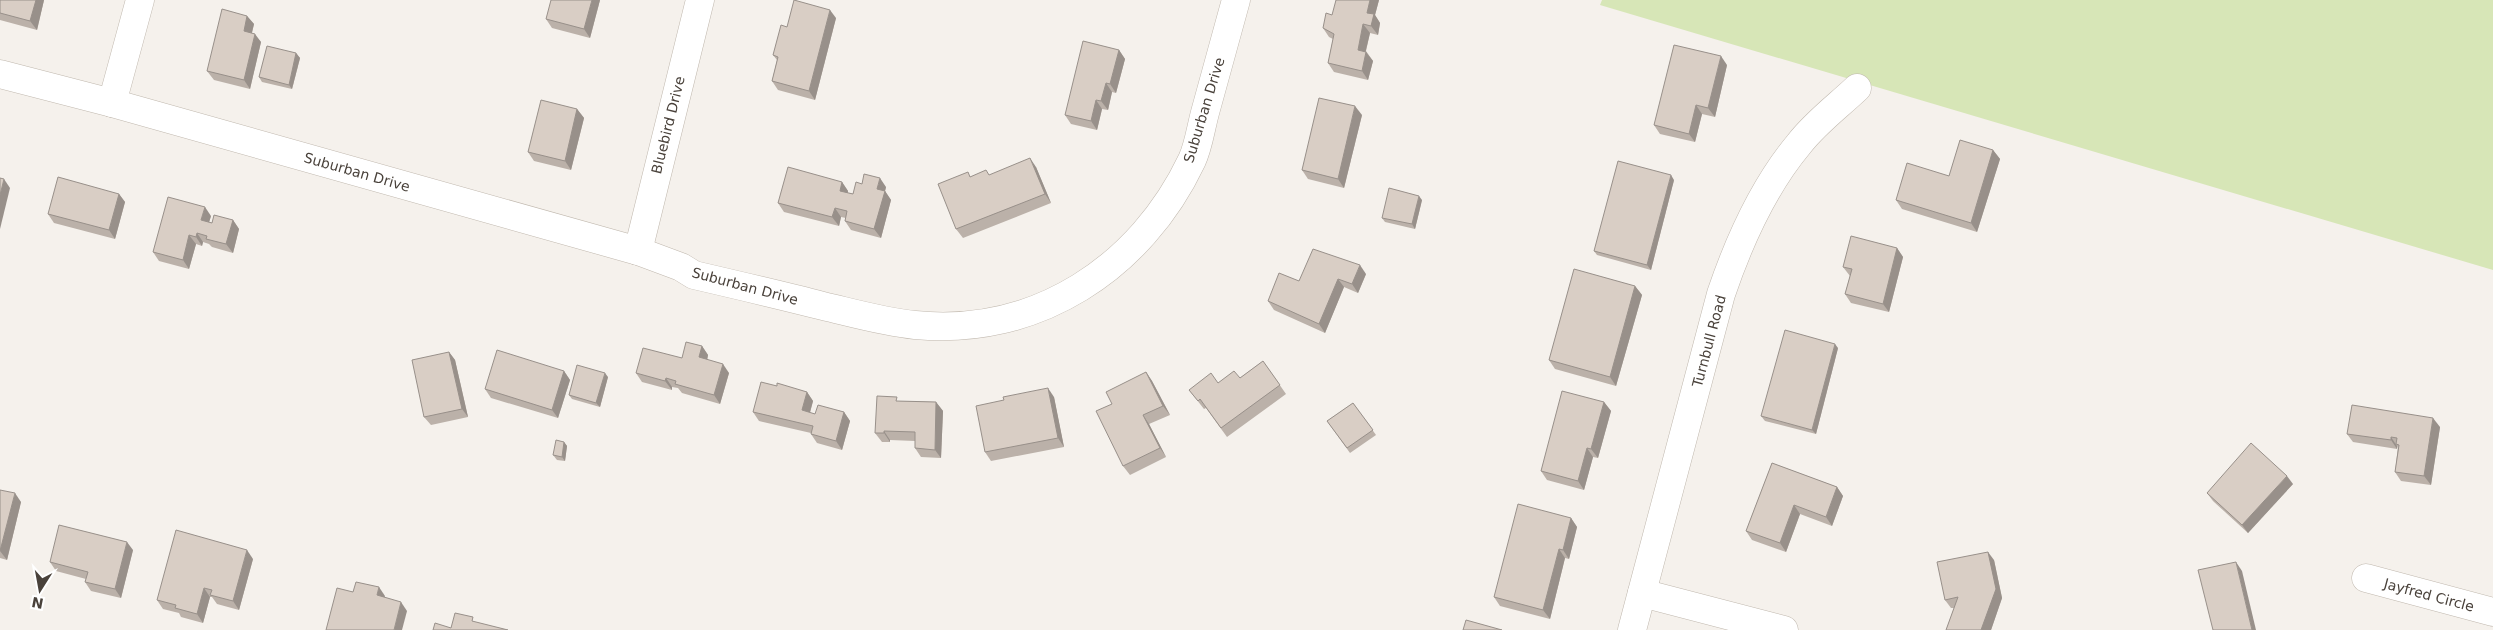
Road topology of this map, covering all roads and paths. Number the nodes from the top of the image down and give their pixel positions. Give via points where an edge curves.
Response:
1 (140, 0) edge
2 (700, 0) edge
3 (1236, 0) edge
4 (0, 74) edge
5 (1857, 88) dead end
6 (112, 103) junction
7 (638, 251) junction
8 (2366, 578) dead end
9 (1642, 592) junction
10 (2493, 612) edge
11 (1632, 630) edge
12 (1784, 630) edge

1 - 6 street
2 - 7 street, Bluebird Drive
3 - 7 street, Suburban Drive via 1192,159 1172,197 1142,236 1110,267 1073,294 1036,310 997,320 957,325 916,325 880,320 694,275
4 - 6 street, Suburban Drive
5 - 9 street, Turnbull Road via 1794,150 1754,212 1734,256 1721,294
6 - 7 street, Suburban Drive
8 - 10 street, Jayfred Circle
9 - 11 street, Turnbull Road
9 - 12 street

